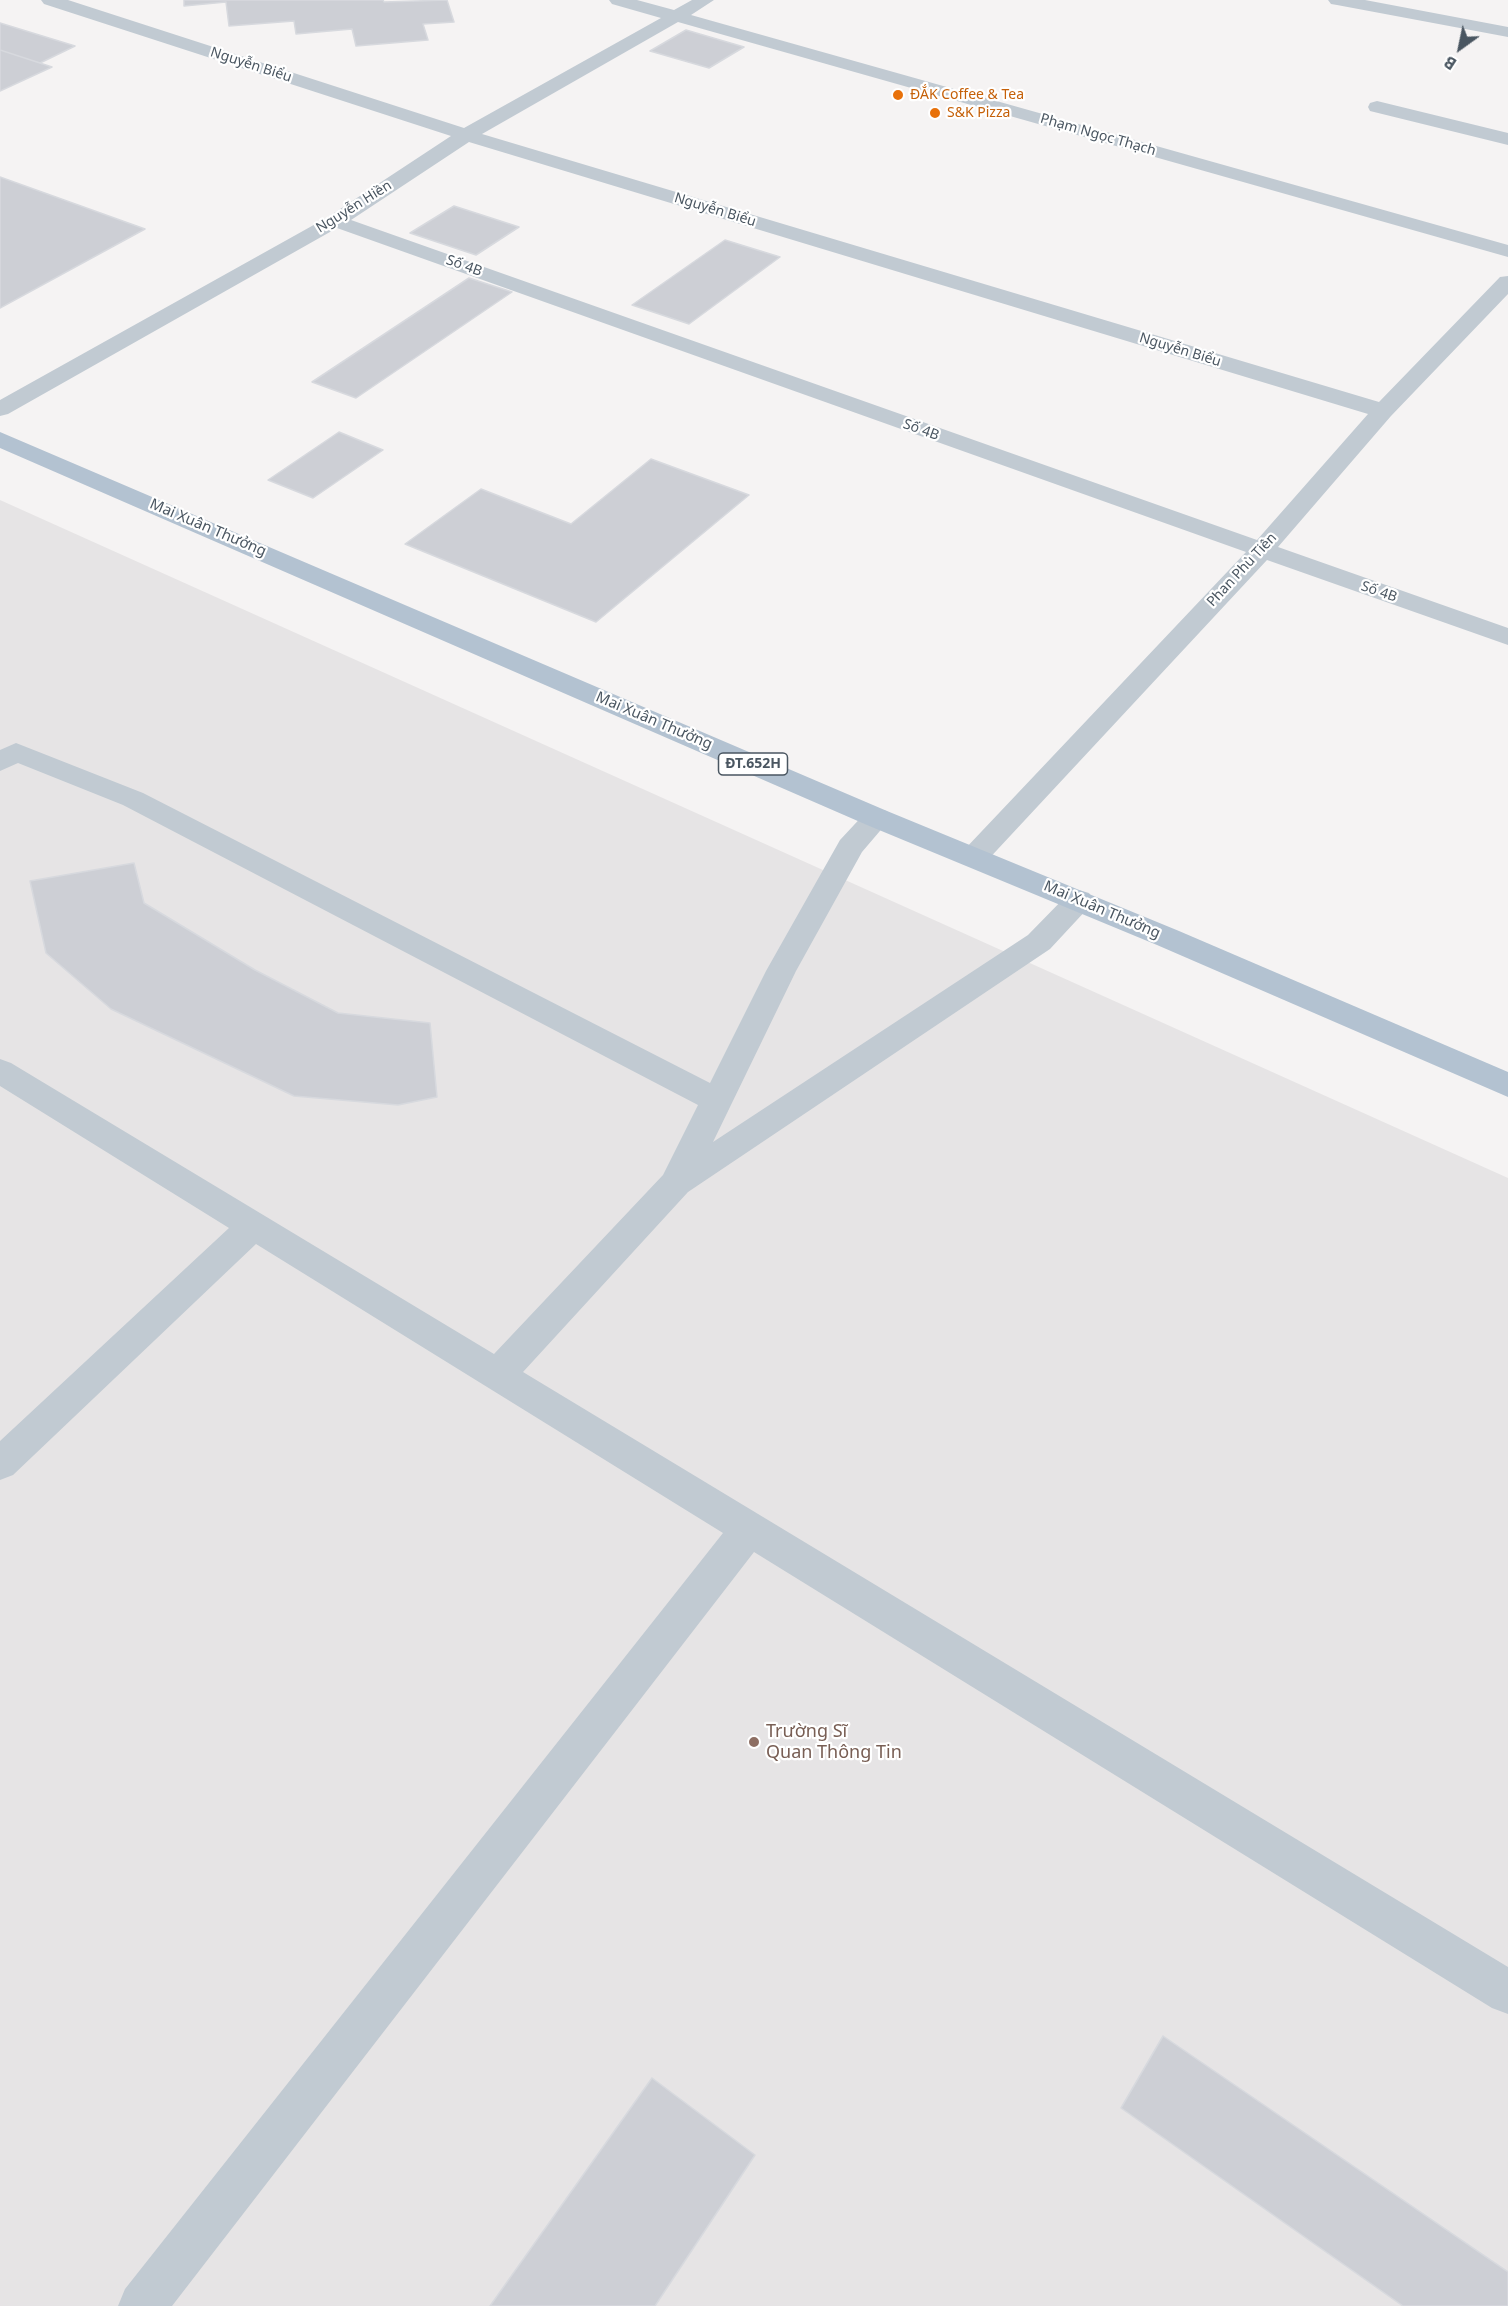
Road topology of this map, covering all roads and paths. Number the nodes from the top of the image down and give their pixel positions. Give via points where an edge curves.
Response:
1 (50, 0) edge
2 (618, 0) edge
3 (705, 0) edge
4 (1337, 0) edge
5 (678, 16) junction
6 (1508, 32) edge
7 (1377, 107) dead end
8 (466, 135) junction
9 (1508, 139) edge
10 (335, 221) junction
11 (1508, 250) edge
12 (1508, 282) edge
13 (0, 409) edge
14 (1383, 411) junction
15 (0, 439) edge
16 (1261, 550) junction
17 (1508, 637) edge
18 (0, 762) edge
19 (877, 818) junction
20 (975, 857) junction
21 (1079, 900) junction
22 (0, 1071) edge
23 (1508, 1085) edge
24 (718, 1101) junction
25 (676, 1183) junction
26 (253, 1226) junction
27 (497, 1375) junction
28 (6, 1450) edge
29 (749, 1529) junction
30 (1508, 1992) edge
31 (142, 2306) edge

1 - 8 street, Nguyễn Biểu
2 - 5 street, Phạm Ngọc Thạch
3 - 5 street, Nguyễn Hiền
4 - 6 street
5 - 8 street, Nguyễn Hiền
5 - 11 street, Phạm Ngọc Thạch
7 - 9 street
8 - 10 street, Nguyễn Hiền
8 - 14 street, Nguyễn Biểu
10 - 13 street, Nguyễn Hiền
10 - 16 street, Số 4B
12 - 14 street, Phan Phù Tiên
14 - 16 street, Phan Phù Tiên
15 - 19 main road, Mai Xuân Thưởng / ĐT.652H
16 - 17 street, Số 4B
16 - 20 street, Phan Phù Tiên
18 - 24 street via 16,752 133,799
19 - 20 main road, Mai Xuân Thưởng / ĐT.652H
19 - 24 street via 850,847 782,971
20 - 21 main road, Mai Xuân Thưởng / ĐT.652H
21 - 23 main road, Mai Xuân Thưởng / ĐT.652H
21 - 25 street via 1039,942
22 - 26 street
24 - 25 street
25 - 27 street
26 - 27 street
26 - 28 street
27 - 29 street
29 - 30 street
29 - 31 street

